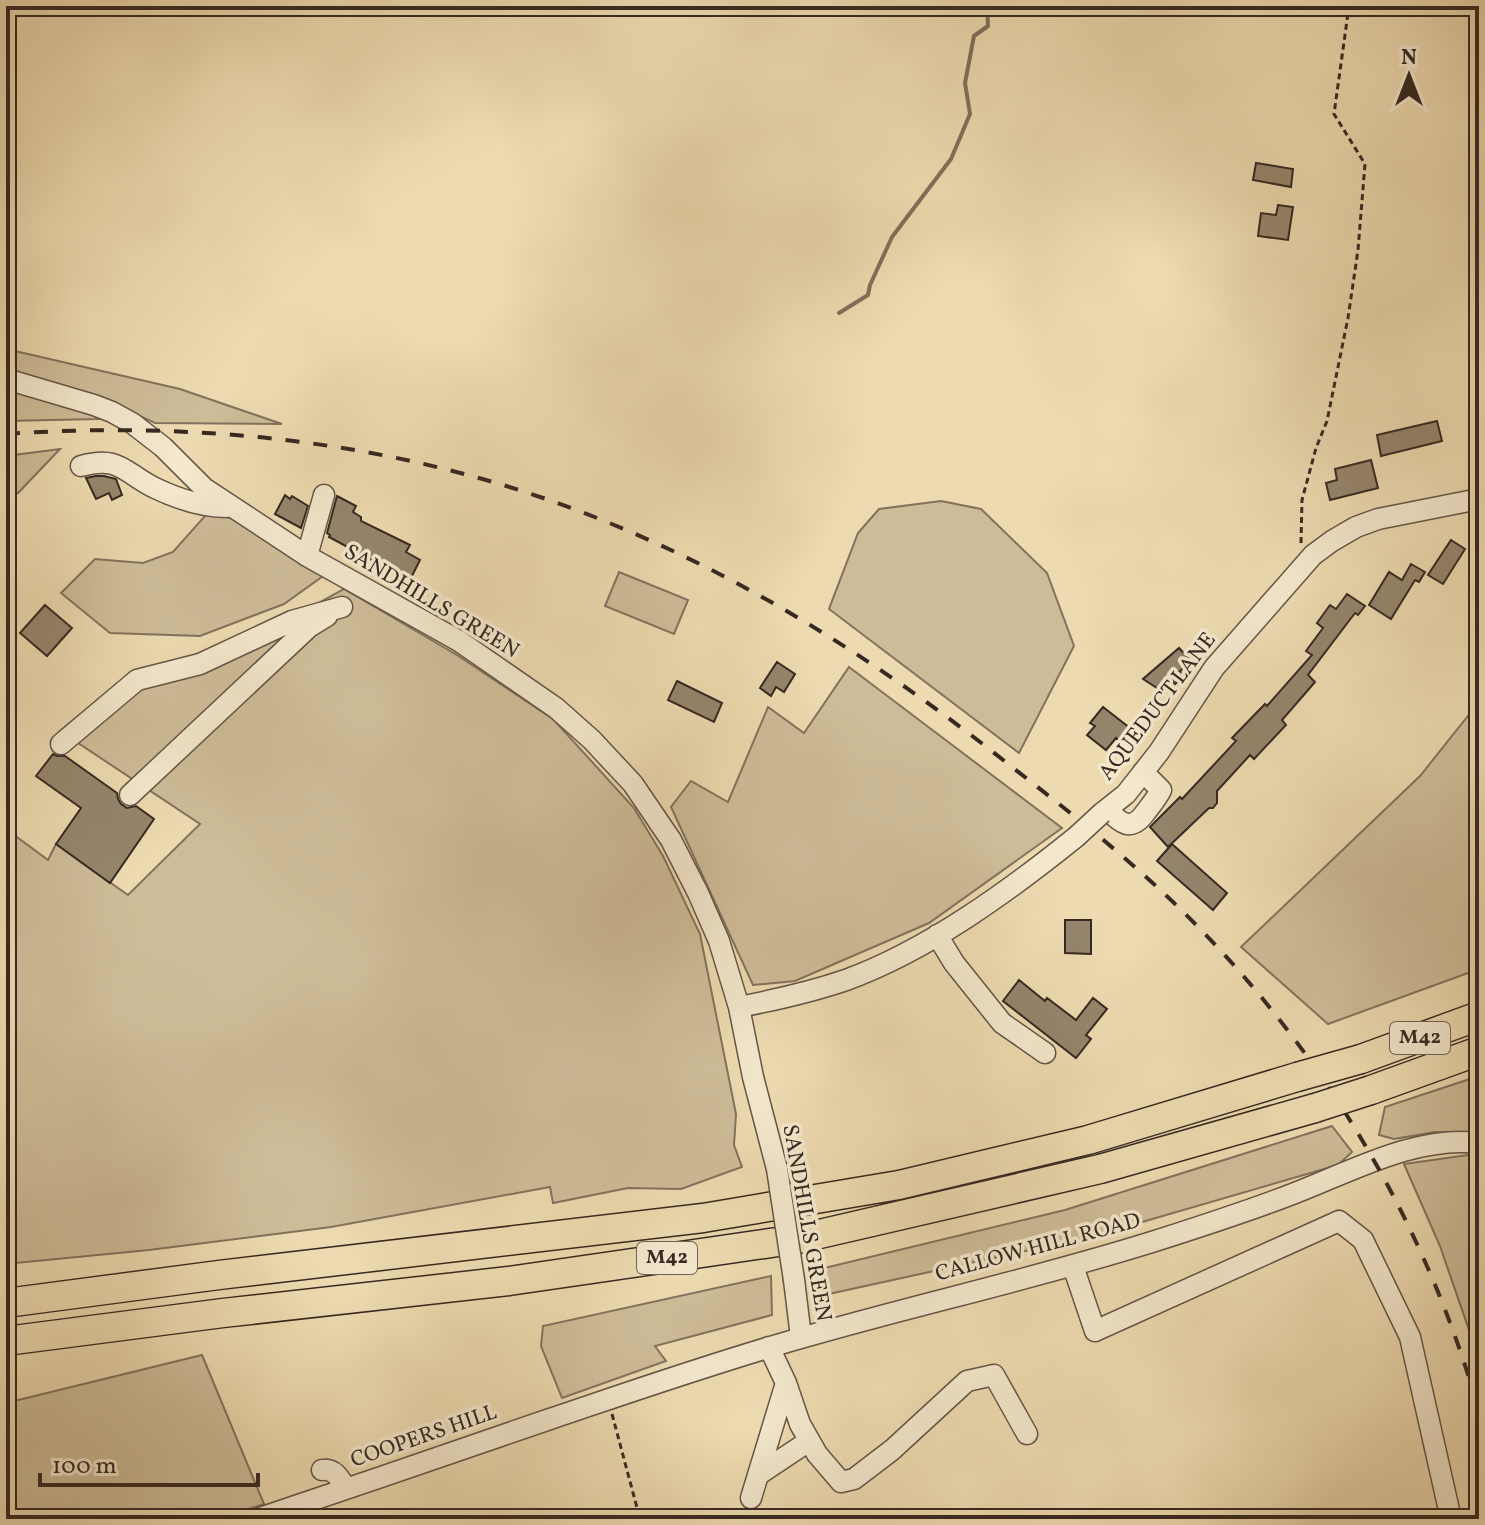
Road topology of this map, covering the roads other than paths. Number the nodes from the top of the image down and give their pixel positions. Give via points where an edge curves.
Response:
1 (6, 379) edge
2 (81, 466) dead end
3 (324, 495) dead end
4 (1479, 499) edge
5 (230, 507) junction
6 (307, 556) junction
7 (368, 591) junction
8 (342, 607) junction
9 (61, 744) dead end
10 (1143, 772) junction
11 (130, 795) dead end
12 (1104, 811) junction
13 (937, 935) junction
14 (739, 1007) junction
15 (1479, 1016) edge
16 (1479, 1051) edge
17 (1045, 1053) dead end
18 (1479, 1143) edge
19 (1073, 1266) junction
20 (6, 1303) edge
21 (801, 1337) junction
22 (6, 1341) edge
23 (769, 1347) junction
24 (786, 1383) junction
25 (607, 1400) joint
26 (1027, 1434) dead end
27 (809, 1441) junction
28 (322, 1470) dead end
29 (758, 1475) junction
30 (346, 1489) junction
31 (751, 1498) dead end
32 (257, 1519) edge
33 (1451, 1519) edge

1 - 5 street, SANDHILLS GREEN via 94,405 132,423
2 - 5 street via 107,462 167,493
3 - 6 street
4 - 10 street, AQUEDUCT LANE via 1378,519 1313,555 1214,668
5 - 6 street, SANDHILLS GREEN
6 - 7 street, SANDHILLS GREEN
7 - 8 street
7 - 14 street, SANDHILLS GREEN via 459,641 556,708 633,784 698,893
8 - 9 street via 292,621 200,664 137,680
8 - 11 street via 309,627
10 - 12 street, AQUEDUCT LANE
10 - 12 street via 1161,790 1139,821 1125,825
12 - 13 street, AQUEDUCT LANE, bridge via 1008,890
13 - 14 street, AQUEDUCT LANE via 849,979
13 - 17 street via 1002,1023
14 - 21 street, SANDHILLS GREEN, bridge via 777,1169
15 - 20 highway, M42, bridge via 1361,1059 1088,1140 899,1185 703,1218
16 - 22 highway, M42, bridge via 1315,1108 1100,1169 798,1239 509,1281
18 - 19 street, CALLOW HILL ROAD via 1417,1147 1389,1155 1233,1215
19 - 21 street, CALLOW HILL ROAD
19 - 33 street via 1095,1331 1339,1221 1363,1240 1410,1337
21 - 23 street, CALLOW HILL ROAD
23 - 24 street
23 - 25 street, CALLOW HILL ROAD
24 - 27 street
24 - 29 street
25 - 30 street, COOPERS HILL
26 - 27 street via 994,1375 967,1381 854,1479 841,1482
27 - 29 street
28 - 30 street via 333,1471
29 - 31 street
30 - 32 street, COOPERS HILL

